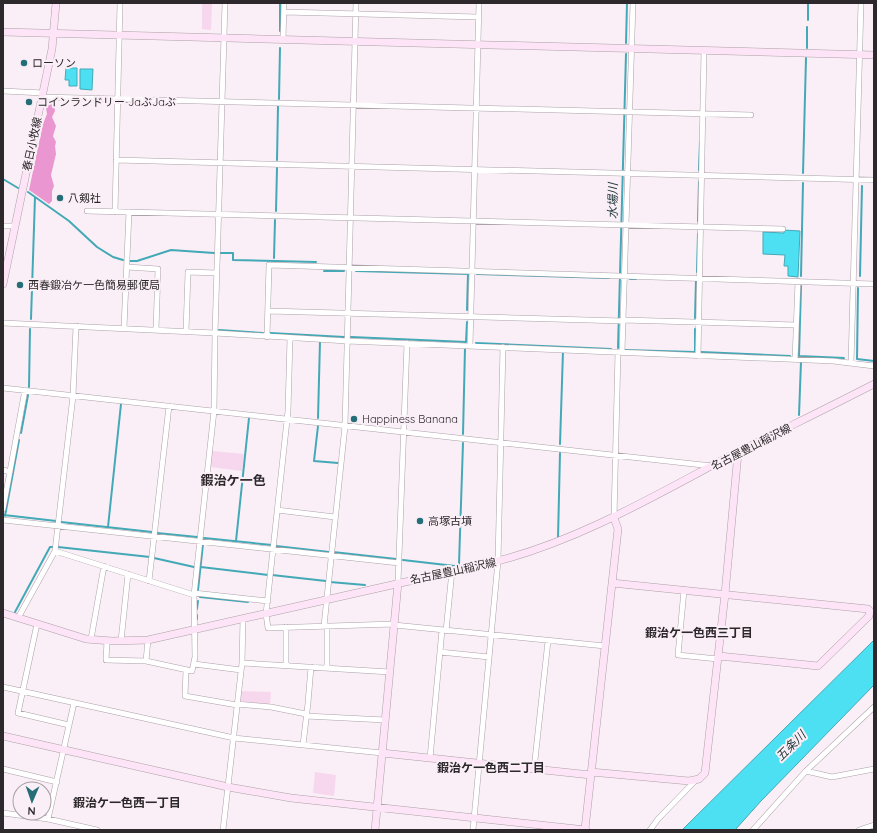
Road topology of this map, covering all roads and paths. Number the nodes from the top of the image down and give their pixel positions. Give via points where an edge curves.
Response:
1 (56, 3) edge
2 (120, 3) edge
3 (225, 3) edge
4 (284, 3) edge
5 (356, 3) edge
6 (479, 3) edge
7 (633, 3) edge
8 (861, 3) edge
9 (284, 12) junction
10 (356, 14) junction
11 (478, 17) junction
12 (3, 32) edge
13 (54, 34) junction
14 (119, 36) junction
15 (223, 38) junction
16 (283, 40) junction
17 (355, 42) junction
18 (478, 45) junction
19 (631, 49) junction
20 (704, 51) junction
21 (859, 55) junction
22 (874, 55) edge
23 (3, 91) edge
24 (42, 95) junction
25 (118, 98) junction
26 (221, 101) junction
27 (353, 104) junction
28 (476, 107) junction
29 (626, 111) junction
30 (703, 113) junction
31 (751, 114) dead end
32 (116, 160) junction
33 (220, 163) junction
34 (352, 167) junction
35 (474, 170) junction
36 (624, 174) junction
37 (702, 176) junction
38 (856, 179) junction
39 (874, 180) edge
40 (87, 211) dead end
41 (115, 212) junction
42 (129, 212) junction
43 (218, 214) junction
44 (350, 218) junction
45 (473, 220) junction
46 (623, 225) junction
47 (3, 226) edge
48 (15, 226) junction
49 (701, 227) junction
50 (783, 229) dead end
51 (127, 267) junction
52 (349, 267) junction
53 (472, 270) junction
54 (216, 273) junction
55 (622, 275) junction
56 (700, 277) junction
57 (798, 281) junction
58 (854, 283) junction
59 (3, 284) edge
60 (874, 284) edge
61 (268, 311) junction
62 (348, 314) junction
63 (471, 317) junction
64 (621, 321) junction
65 (699, 322) junction
66 (3, 323) edge
67 (796, 325) junction
68 (76, 326) junction
69 (124, 328) junction
70 (156, 330) junction
71 (186, 331) junction
72 (215, 333) junction
73 (267, 337) junction
74 (290, 338) junction
75 (347, 341) junction
76 (407, 343) junction
77 (470, 346) junction
78 (503, 347) junction
79 (620, 352) junction
80 (698, 356) junction
81 (795, 360) junction
82 (852, 363) junction
83 (874, 366) edge
84 (874, 384) edge
85 (3, 388) edge
86 (25, 390) junction
87 (73, 396) junction
88 (169, 406) junction
89 (214, 411) junction
90 (287, 420) junction
91 (345, 426) junction
92 (404, 433) junction
93 (501, 443) junction
94 (738, 453) junction
95 (616, 455) junction
96 (713, 466) junction
97 (3, 470) edge
98 (10, 472) junction
99 (3, 509) edge
100 (277, 510) junction
101 (335, 516) junction
102 (614, 518) junction
103 (3, 520) edge
104 (58, 526) junction
105 (154, 536) junction
106 (199, 541) junction
107 (273, 549) junction
108 (56, 551) junction
109 (331, 556) junction
110 (498, 562) junction
111 (399, 563) junction
112 (104, 566) junction
113 (452, 572) junction
114 (128, 574) junction
115 (149, 581) junction
116 (398, 583) junction
117 (612, 583) junction
118 (684, 590) junction
119 (194, 594) junction
120 (725, 594) junction
121 (326, 600) junction
122 (268, 601) junction
123 (3, 613) edge
124 (266, 614) junction
125 (18, 618) junction
126 (243, 619) junction
127 (37, 624) junction
128 (394, 624) junction
129 (325, 626) junction
130 (286, 627) junction
131 (194, 630) junction
132 (444, 630) junction
133 (490, 635) junction
134 (91, 639) junction
135 (148, 640) junction
136 (107, 641) junction
137 (121, 641) junction
138 (548, 641) junction
139 (605, 646) junction
140 (440, 652) junction
141 (489, 657) junction
142 (719, 658) junction
143 (146, 661) junction
144 (242, 663) junction
145 (194, 664) junction
146 (286, 665) junction
147 (310, 667) junction
148 (327, 668) junction
149 (186, 670) junction
150 (241, 670) junction
151 (390, 672) junction
152 (3, 687) edge
153 (22, 691) junction
154 (74, 703) junction
155 (237, 704) junction
156 (874, 707) edge
157 (306, 715) junction
158 (385, 720) junction
159 (70, 725) junction
160 (3, 736) edge
161 (234, 738) junction
162 (303, 745) junction
163 (64, 750) junction
164 (382, 753) junction
165 (430, 758) junction
166 (480, 763) junction
167 (534, 768) junction
168 (3, 769) edge
169 (874, 769) edge
170 (806, 771) junction
171 (591, 773) junction
172 (695, 781) junction
173 (57, 782) junction
174 (228, 787) junction
175 (52, 802) edge
176 (376, 808) junction
177 (474, 818) junction
178 (52, 819) edge
179 (874, 825) edge
180 (754, 829) edge
181 (97, 830) edge
182 (223, 830) edge
183 (375, 830) edge
184 (473, 830) edge
185 (585, 830) edge
186 (650, 830) edge
187 (859, 830) edge

1 - 13 street, 春日小牧線
2 - 14 street
3 - 15 street
4 - 9 street
5 - 10 street
6 - 11 street
7 - 19 street
8 - 21 street
9 - 10 street
9 - 16 street
10 - 11 street
10 - 17 street
11 - 18 street
12 - 13 street
13 - 14 street
13 - 24 street, 春日小牧線
14 - 15 street
14 - 25 street
15 - 16 street
15 - 26 street
16 - 17 street
17 - 18 street
17 - 27 street
18 - 19 street
18 - 28 street
19 - 20 street
19 - 29 street
20 - 21 street
20 - 30 street
21 - 22 street
21 - 38 street
23 - 24 street
24 - 25 street
24 - 48 street, 春日小牧線
25 - 26 street
25 - 32 street
26 - 27 street
26 - 33 street
27 - 28 street
27 - 34 street
28 - 29 street
28 - 35 street
29 - 30 street
29 - 36 street
30 - 31 street
30 - 37 street
32 - 33 street
32 - 41 street
33 - 34 street
33 - 43 street
34 - 35 street
34 - 44 street
35 - 36 street
35 - 45 street
36 - 37 street
36 - 46 street
37 - 38 street
37 - 49 street
38 - 39 street
38 - 58 street
40 - 41 street
41 - 42 street
42 - 43 street
42 - 51 street
43 - 44 street
43 - 54 street
44 - 45 street
44 - 52 street
45 - 46 street
45 - 53 street
46 - 49 street
46 - 55 street
47 - 48 street
48 - 59 street, 春日小牧線
49 - 50 street
49 - 56 street
51 - 69 street
51 - 70 street via 158,269
52 - 53 street
52 - 61 street via 269,265
52 - 62 street
53 - 55 street
53 - 63 street
54 - 71 street via 188,272
54 - 72 street
55 - 56 street
55 - 64 street
56 - 57 street
56 - 65 street
57 - 58 street
57 - 67 street
58 - 60 street
58 - 82 street
61 - 62 street
61 - 73 street
62 - 63 street
62 - 75 street
63 - 64 street
63 - 77 street
64 - 65 street
64 - 79 street
65 - 67 street
65 - 80 street
66 - 68 street
67 - 81 street
68 - 69 street
68 - 87 street
69 - 70 street
70 - 71 street
71 - 72 street
72 - 73 street
72 - 89 street
73 - 74 street
74 - 75 street
74 - 90 street
75 - 76 street
75 - 91 street
76 - 77 street
76 - 92 street
77 - 78 street
78 - 79 street
78 - 93 street
79 - 80 street
79 - 95 street
80 - 81 street
81 - 82 street
82 - 83 street
84 - 94 street, 名古屋豊山稲沢線
85 - 86 street
86 - 87 street
86 - 98 street
87 - 88 street
87 - 104 street
88 - 89 street
88 - 105 street
89 - 90 street
89 - 106 street
90 - 91 street
90 - 100 street
91 - 92 street
91 - 101 street
92 - 93 street
92 - 111 street
93 - 95 street
93 - 110 street
94 - 96 street, 名古屋豊山稲沢線
94 - 120 street
95 - 96 street
95 - 102 street
96 - 102 street, 名古屋豊山稲沢線
97 - 98 street
98 - 99 street
100 - 101 street
100 - 107 street
101 - 109 street
102 - 110 street, 名古屋豊山稲沢線 via 547,547
102 - 117 street via 618,529
103 - 104 street
104 - 105 street
104 - 108 street
105 - 106 street
105 - 115 street
106 - 107 street
106 - 119 street
107 - 109 street
107 - 122 street
108 - 112 street
108 - 125 street
109 - 111 street
109 - 121 street
110 - 113 street, 名古屋豊山稲沢線
110 - 133 street
111 - 116 street
112 - 114 street
112 - 134 street
113 - 116 street, 名古屋豊山稲沢線
113 - 132 street
114 - 115 street
114 - 137 street
115 - 119 street
116 - 121 street, 名古屋豊山稲沢線
116 - 128 street
117 - 118 street
117 - 139 street
118 - 120 street
118 - 142 street via 678,655
119 - 122 street
119 - 131 street
120 - 142 street
120 - 142 street via 868,609 871,614 818,666
121 - 124 street, 名古屋豊山稲沢線
121 - 129 street
122 - 124 street
123 - 125 street, 名古屋豊山稲沢線
124 - 126 street, 名古屋豊山稲沢線
124 - 130 street via 268,628
125 - 127 street, 名古屋豊山稲沢線
126 - 131 street, 名古屋豊山稲沢線
126 - 144 street
127 - 134 street, 名古屋豊山稲沢線
127 - 153 street
128 - 129 street
128 - 132 street
128 - 151 street
129 - 130 street
129 - 148 street
130 - 146 street
131 - 135 street, 名古屋豊山稲沢線
131 - 145 street
132 - 133 street
132 - 140 street
133 - 138 street
133 - 141 street
134 - 136 street, 名古屋豊山稲沢線
135 - 137 street, 名古屋豊山稲沢線
135 - 143 street
136 - 137 street, 名古屋豊山稲沢線
136 - 143 street via 106,660
138 - 139 street
138 - 167 street
139 - 171 street
140 - 141 street
140 - 165 street
141 - 166 street
142 - 172 street via 706,768 705,773
143 - 149 street
144 - 146 street
144 - 150 street
145 - 149 street via 192,671
145 - 150 street
146 - 147 street
147 - 148 street
147 - 157 street
148 - 151 street
149 - 155 street via 185,696
150 - 155 street
151 - 158 street
152 - 153 street
153 - 154 street
153 - 159 street via 18,713
154 - 159 street
154 - 161 street
155 - 157 street via 271,707
155 - 161 street
156 - 170 street
157 - 158 street
157 - 162 street
158 - 164 street
159 - 163 street
160 - 163 street
161 - 162 street
161 - 174 street
162 - 164 street
163 - 173 street
163 - 174 street
164 - 165 street
164 - 176 street
165 - 166 street
166 - 167 street
166 - 177 street
167 - 171 street
168 - 173 street
169 - 170 street via 832,777
170 - 180 street
171 - 172 street
171 - 185 street
172 - 186 street
173 - 175 street
174 - 176 street
174 - 182 street
176 - 177 street
176 - 183 street
177 - 184 street
177 - 185 street
178 - 181 street
179 - 187 street

